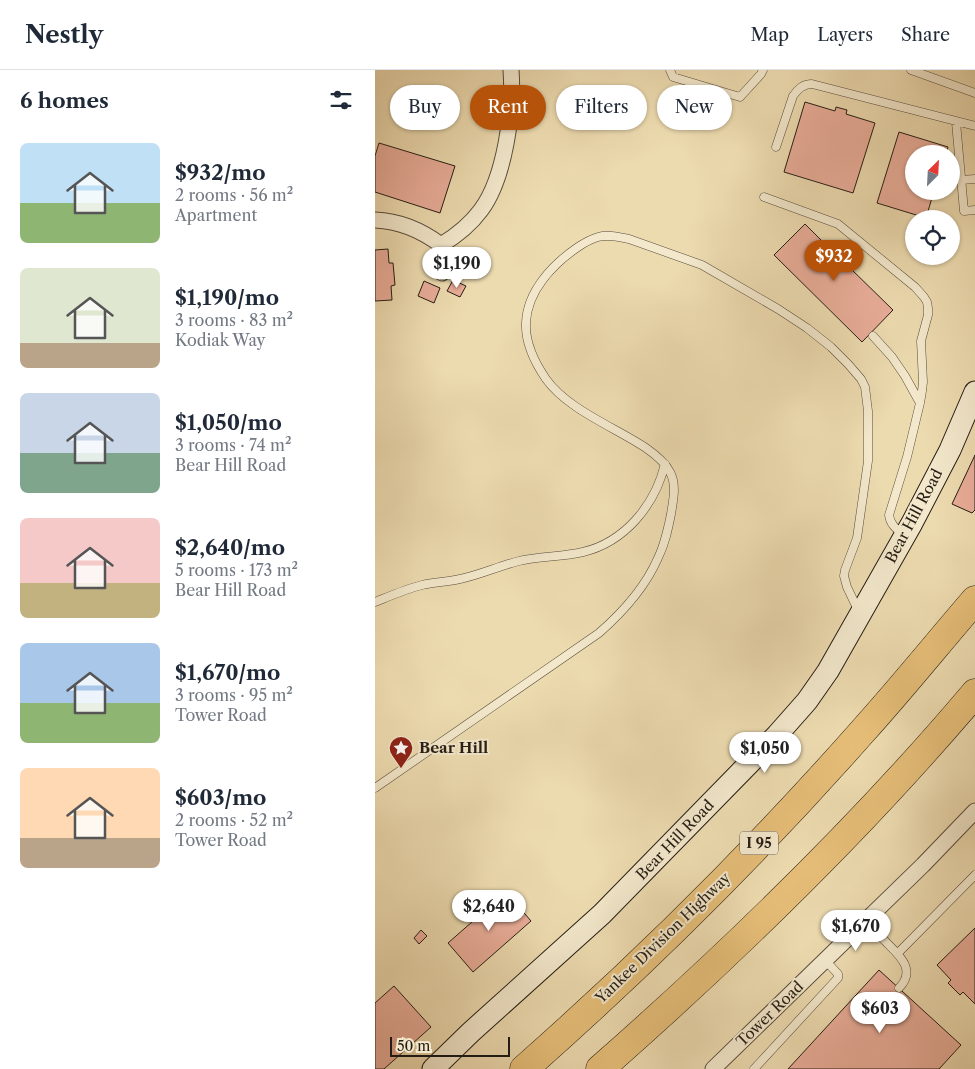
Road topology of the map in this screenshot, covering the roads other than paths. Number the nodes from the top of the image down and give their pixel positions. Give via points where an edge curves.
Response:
1 (511, 70) edge
2 (670, 70) edge
3 (763, 70) edge
4 (911, 70) edge
5 (975, 93) edge
6 (956, 122) junction
7 (975, 126) edge
8 (777, 147) dead end
9 (975, 179) edge
10 (961, 180) junction
11 (764, 196) dead end
12 (975, 210) edge
13 (375, 220) edge
14 (441, 245) junction
15 (442, 273) dead end
16 (873, 336) dead end
17 (975, 392) edge
18 (920, 403) junction
19 (665, 464) junction
20 (905, 535) junction
21 (975, 600) edge
22 (375, 602) edge
23 (860, 614) junction
24 (975, 693) edge
25 (375, 788) edge
26 (975, 811) edge
27 (975, 875) edge
28 (865, 922) junction
29 (897, 953) junction
30 (825, 960) junction
31 (899, 988) dead end
32 (433, 1069) edge
33 (524, 1069) edge
34 (600, 1069) edge
35 (713, 1069) edge
36 (754, 1069) edge

1 - 14 street via 505,145 492,190 468,225
2 - 3 lane via 673,77 741,97
4 - 5 lane
6 - 7 lane
6 - 8 lane via 807,84 793,96
6 - 10 lane
9 - 10 lane
10 - 12 lane via 964,211
11 - 18 lane via 838,224 925,297 929,308 921,341 923,382
13 - 14 street via 410,226
14 - 15 street
16 - 18 lane via 892,357
17 - 20 street, Bear Hill Road via 950,450
18 - 20 lane via 889,515 894,527
19 - 22 lane via 654,495 645,508 623,531 598,547 570,555 521,561 461,579 420,586
19 - 23 lane via 646,448 559,394 537,365 526,336 527,311 537,288 561,260 599,236 629,239 714,270 807,328 841,356 861,380 869,411 868,461 857,538 844,576
19 - 25 lane via 674,488 659,558 637,594 619,615 599,633
20 - 23 street, Bear Hill Road
21 - 33 highway, Yankee Division Highway / I 95 via 863,732 745,858
23 - 32 street, Bear Hill Road via 819,685 777,736 602,914
24 - 34 highway via 904,774 785,898
26 - 28 street, Tower Road
27 - 29 lane
28 - 29 lane
28 - 30 street, Tower Road
29 - 31 lane via 907,972
30 - 35 street, Tower Road
30 - 36 lane via 838,978

